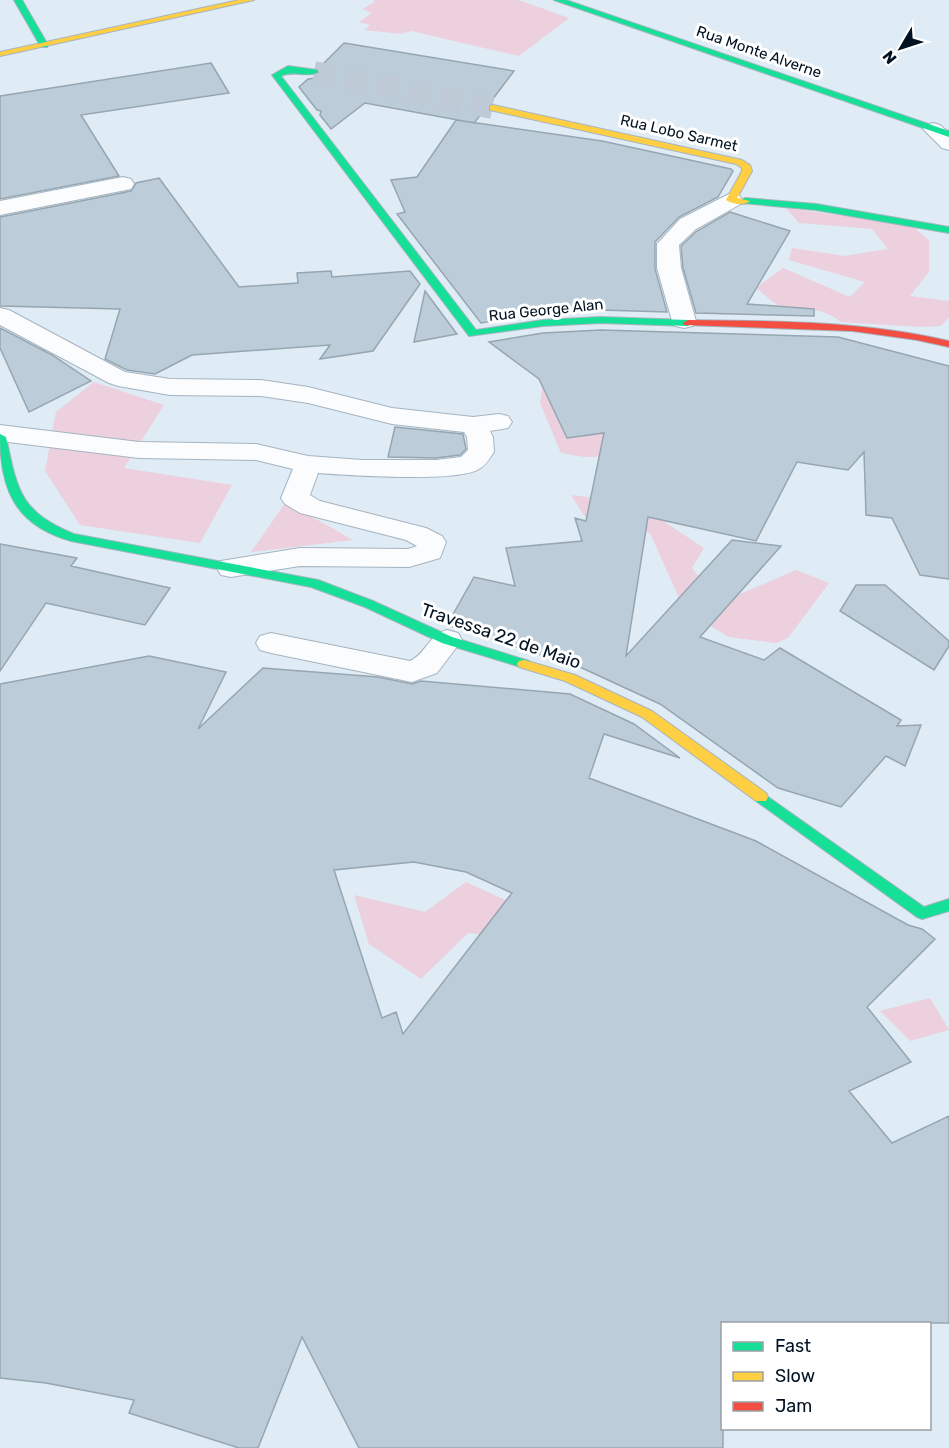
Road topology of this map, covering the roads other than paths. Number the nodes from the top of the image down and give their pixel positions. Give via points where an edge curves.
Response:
1 (18, 0) edge
2 (250, 0) edge
3 (558, 0) edge
4 (44, 45) junction
5 (0, 54) edge
6 (314, 72) tunnel mouth
7 (493, 108) tunnel mouth
8 (941, 131) edge
9 (949, 144) edge
10 (123, 184) dead end
11 (731, 200) junction
12 (0, 208) edge
13 (949, 230) edge
14 (0, 315) edge
15 (684, 321) junction
16 (949, 344) edge
17 (0, 435) edge
18 (308, 464) junction
19 (231, 568) junction
20 (447, 640) junction
21 (271, 642) dead end
22 (949, 905) edge

1 - 4 street
2 - 4 street
3 - 8 street, Rua Monte Alverne
4 - 5 street
6 - 15 street, Rua George Alan via 288,69 276,75 473,334 543,323
7 - 11 street, Rua Lobo Sarmet via 739,162 747,171
8 - 9 street
10 - 12 street
11 - 13 street via 816,207
11 - 15 street via 688,224 668,244 669,268
14 - 18 street via 117,378 170,387 261,388 392,416 486,424 480,437 481,452 470,464 436,468
15 - 16 street, Rua George Alan via 838,327
17 - 18 street via 139,450 256,452
17 - 19 street, Travessa 22 de Maio via 13,491 24,510 44,527 71,537
18 - 19 street via 295,498 310,507 416,534 432,542 430,552 409,558 300,557
19 - 20 street, Travessa 22 de Maio via 314,583
20 - 21 street via 426,666 412,672
20 - 22 street, Travessa 22 de Maio via 570,678 647,714 922,913

